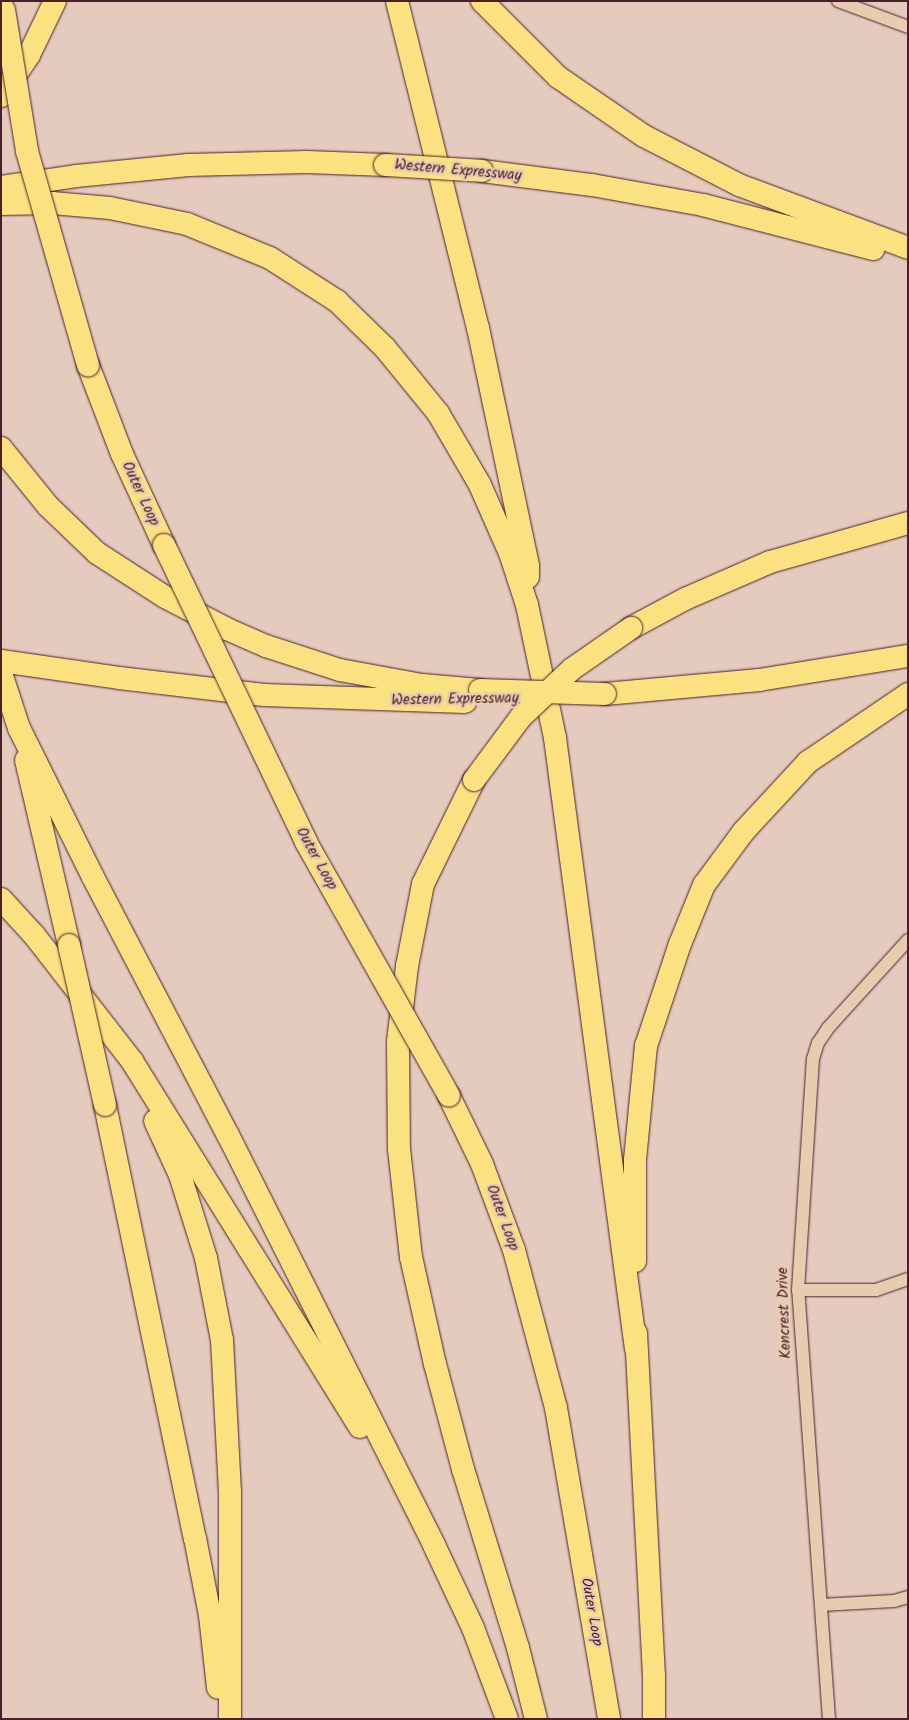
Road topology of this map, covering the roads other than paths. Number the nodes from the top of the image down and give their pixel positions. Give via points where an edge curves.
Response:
1 (55, 1) edge
2 (397, 1) edge
3 (482, 1) edge
4 (838, 1) edge
5 (4, 6) edge
6 (908, 27) edge
7 (1, 96) edge
8 (1, 187) edge
9 (24, 193) junction
10 (1, 204) edge
11 (908, 248) edge
12 (908, 258) edge
13 (1, 448) edge
14 (908, 522) edge
15 (527, 605) junction
16 (908, 656) edge
17 (1, 660) edge
18 (1, 673) edge
19 (908, 694) edge
20 (482, 696) junction
21 (19, 728) junction
22 (1, 899) edge
23 (908, 940) edge
24 (115, 1039) junction
25 (908, 1278) edge
26 (798, 1290) junction
27 (636, 1349) junction
28 (434, 1544) junction
29 (908, 1597) edge
30 (821, 1605) junction
31 (222, 1719) edge
32 (230, 1719) edge
33 (507, 1719) edge
34 (536, 1719) edge
35 (609, 1719) edge
36 (654, 1719) edge
37 (829, 1719) edge

1 - 7 highway via 29,55
2 - 15 highway via 478,328 528,566
3 - 11 highway via 558,78 644,136 739,186
4 - 6 street
5 - 35 highway, Outer Loop, bridge via 27,151 88,365 122,454 306,842 449,1096 482,1164 514,1250 556,1408
8 - 9 highway, Western Expressway
9 - 10 highway
9 - 12 highway, Western Expressway, bridge via 188,165 307,162 482,171 592,185 703,206
9 - 15 highway via 187,224 270,258 337,301 385,348 438,413 480,485 510,553
13 - 20 highway via 48,506 97,553 165,597 266,646 340,670
14 - 34 highway, bridge via 770,562 685,599 631,628 572,669 521,718 474,780 423,884 407,966 398,1042 399,1149 411,1257 463,1470 518,1648
15 - 27 highway via 555,738
16 - 20 highway, Western Expressway, bridge via 759,680 605,694
17 - 20 highway, Western Expressway via 264,695 403,702
18 - 21 highway
19 - 27 highway via 808,762 744,830 704,885 680,944 646,1046 635,1160
21 - 28 highway
21 - 31 highway, bridge via 105,1105 195,1538 210,1615
22 - 24 highway via 34,935
23 - 26 street, Kencrest Drive via 818,1043 813,1059
24 - 28 highway via 132,1061
24 - 32 highway via 180,1175 206,1258 222,1340 230,1492
25 - 26 street via 876,1290
26 - 30 street, Kencrest Drive
27 - 36 highway
28 - 33 highway via 473,1628
29 - 30 street via 894,1601
30 - 37 street, Kencrest Drive

